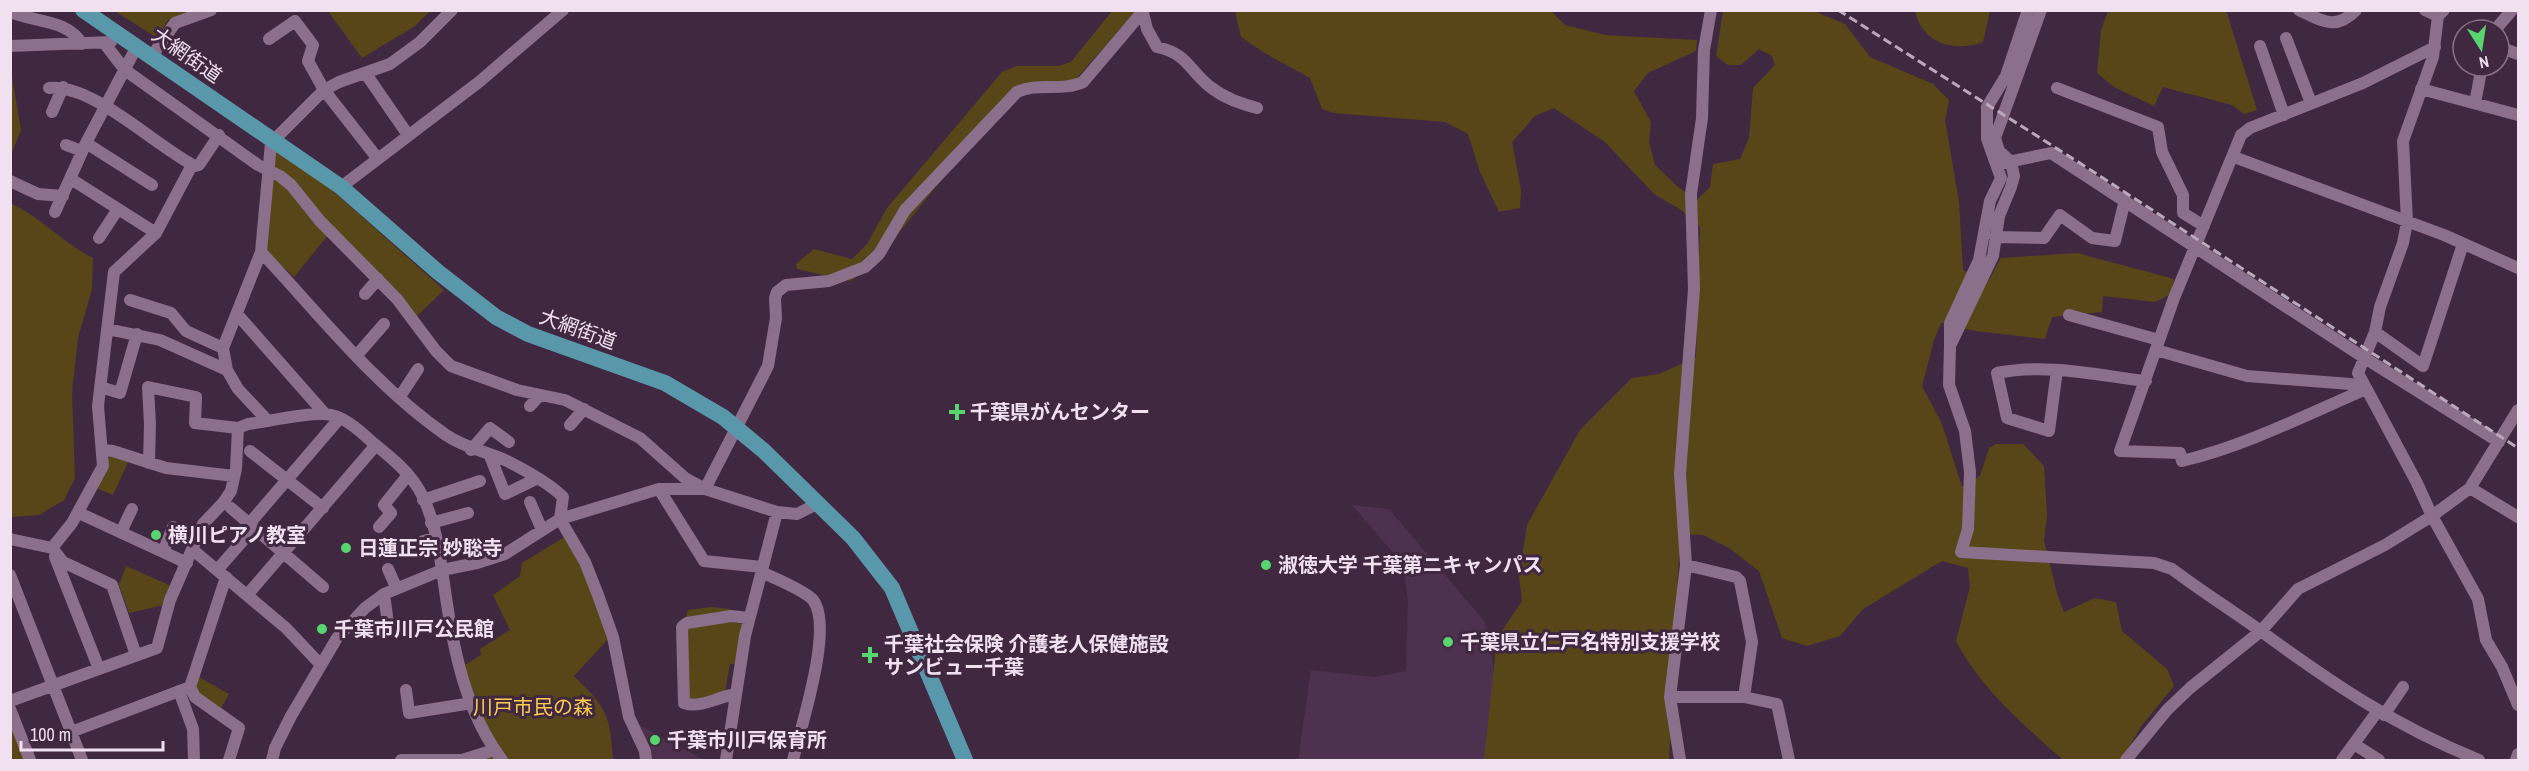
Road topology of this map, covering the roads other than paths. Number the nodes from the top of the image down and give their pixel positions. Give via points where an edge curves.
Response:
1 (83, 10) edge
2 (212, 10) edge
3 (452, 10) edge
4 (563, 10) edge
5 (1711, 10) edge
6 (2028, 10) edge
7 (2041, 10) edge
8 (2299, 10) edge
9 (2356, 10) edge
10 (2425, 10) edge
11 (10, 12) edge
12 (1143, 12) edge
13 (2441, 13) edge
14 (102, 16) edge
15 (121, 34) junction
16 (2286, 38) dead end
17 (269, 39) dead end
18 (81, 44) junction
19 (105, 44) junction
20 (10, 46) edge
21 (137, 46) junction
22 (2260, 46) dead end
23 (2435, 47) junction
24 (152, 56) junction
25 (126, 70) junction
26 (366, 74) junction
27 (2480, 78) edge
28 (63, 87) junction
29 (49, 88) dead end
30 (2057, 88) dead end
31 (2421, 89) junction
32 (324, 90) junction
33 (2311, 103) junction
34 (2475, 103) junction
35 (106, 107) junction
36 (1257, 108) dead end
37 (52, 112) dead end
38 (2284, 115) junction
39 (2518, 115) edge
40 (219, 135) junction
41 (408, 135) junction
42 (273, 139) junction
43 (66, 145) dead end
44 (84, 147) junction
45 (2234, 157) junction
46 (378, 159) junction
47 (2011, 162) junction
48 (192, 165) junction
49 (1998, 165) junction
50 (267, 169) junction
51 (71, 179) junction
52 (10, 181) edge
53 (152, 185) dead end
54 (341, 187) junction
55 (63, 196) junction
56 (2125, 200) junction
57 (118, 209) junction
58 (55, 212) dead end
59 (2407, 222) junction
60 (2204, 228) junction
61 (156, 233) junction
62 (1995, 237) junction
63 (99, 238) dead end
64 (2463, 244) junction
65 (2195, 246) junction
66 (261, 252) junction
67 (2518, 268) edge
68 (378, 279) junction
69 (364, 294) dead end
70 (130, 300) dead end
71 (237, 314) junction
72 (2068, 315) dead end
73 (384, 324) dead end
74 (107, 329) junction
75 (2375, 332) junction
76 (137, 334) junction
77 (2158, 345) junction
78 (1950, 346) junction
79 (223, 348) junction
80 (357, 355) junction
81 (2363, 357) junction
82 (418, 369) dead end
83 (227, 370) junction
84 (2057, 370) junction
85 (2146, 381) junction
86 (100, 387) junction
87 (2364, 387) junction
88 (540, 395) junction
89 (399, 398) junction
90 (530, 406) dead end
91 (585, 409) junction
92 (2518, 410) edge
93 (325, 414) junction
94 (339, 418) junction
95 (268, 422) junction
96 (570, 425) dead end
97 (735, 427) junction
98 (238, 428) junction
99 (2500, 440) junction
100 (509, 442) dead end
101 (376, 445) junction
102 (103, 450) junction
103 (471, 450) junction
104 (250, 451) dead end
105 (490, 456) junction
106 (149, 463) junction
107 (408, 475) junction
108 (234, 476) junction
109 (536, 479) junction
110 (286, 480) junction
111 (480, 481) dead end
112 (2470, 488) junction
113 (659, 489) junction
114 (705, 489) junction
115 (423, 500) junction
116 (530, 502) dead end
117 (819, 503) junction
118 (231, 508) dead end
119 (322, 508) junction
120 (132, 509) dead end
121 (777, 512) junction
122 (79, 513) junction
123 (468, 513) dead end
124 (2432, 516) junction
125 (2518, 517) edge
126 (560, 519) junction
127 (431, 523) junction
128 (251, 526) junction
129 (173, 527) dead end
130 (380, 527) dead end
131 (542, 530) junction
132 (121, 532) junction
133 (10, 539) edge
134 (52, 548) junction
135 (193, 550) junction
136 (163, 552) junction
137 (284, 554) junction
138 (187, 563) junction
139 (1686, 565) junction
140 (388, 569) dead end
141 (761, 569) junction
142 (442, 570) junction
143 (222, 573) junction
144 (10, 575) edge
145 (323, 587) dead end
146 (396, 587) junction
147 (248, 594) junction
148 (384, 594) junction
149 (749, 618) junction
150 (389, 631) dead end
151 (2261, 631) junction
152 (136, 655) junction
153 (320, 664) junction
154 (99, 669) junction
155 (53, 686) junction
156 (2403, 687) dead end
157 (184, 689) junction
158 (406, 690) dead end
159 (736, 694) junction
160 (1671, 697) junction
161 (1744, 697) junction
162 (10, 701) edge
163 (472, 703) junction
164 (2518, 705) edge
165 (10, 709) edge
166 (2380, 714) junction
167 (70, 732) junction
168 (2354, 744) junction
169 (494, 750) junction
170 (2518, 754) edge
171 (2132, 758) edge
172 (30, 760) edge
173 (82, 760) edge
174 (194, 760) edge
175 (229, 760) edge
176 (272, 760) edge
177 (401, 760) edge
178 (502, 760) edge
179 (646, 760) edge
180 (726, 760) edge
181 (794, 760) edge
182 (965, 760) edge
183 (1680, 760) edge
184 (1789, 760) edge
185 (2342, 760) edge
186 (2379, 760) edge
187 (2479, 760) edge
188 (2516, 760) edge

1 - 14 main road, 大網街道
2 - 24 street via 175,23
3 - 26 street via 420,42 390,64
4 - 41 street via 479,82
5 - 139 street via 1691,194 1694,289 1680,474
6 - 49 street via 2006,76 1987,107 1988,139
7 - 47 street via 1995,138 1999,151
8 - 9 street via 2325,23 2346,21
10 - 13 street
11 - 18 street via 64,27
12 - 36 street via 1156,47 1190,63 1207,84 1226,98
12 - 97 street via 1083,82 1017,92 905,210 879,254 866,267 829,282 786,285 781,289 775,298 776,318 768,366
13 - 23 street
14 - 15 main road, 大網街道
15 - 19 street
15 - 21 main road, 大網街道
16 - 33 street
17 - 32 street via 295,21 313,45 308,61
18 - 19 street
18 - 20 street
19 - 25 street
21 - 24 main road, 大網街道
21 - 25 street
22 - 38 street
23 - 31 street
23 - 33 street via 2363,83
24 - 42 main road, 大網街道
25 - 35 street
25 - 40 street
26 - 32 street
26 - 41 street
27 - 34 street
28 - 29 street
28 - 35 street
28 - 37 street
30 - 60 street via 2158,127 2162,152 2183,195 2183,213
31 - 34 street
31 - 59 street via 2403,141
32 - 42 street
32 - 46 street
33 - 38 street
34 - 39 street
35 - 44 street
35 - 48 street
38 - 45 street via 2241,135
40 - 48 street via 200,165
40 - 50 street
41 - 46 street
42 - 50 street
42 - 54 main road, 大網街道
43 - 44 street
44 - 51 street
44 - 53 street
45 - 59 street
45 - 60 street
46 - 54 street
47 - 49 street
47 - 56 street via 2051,153
47 - 62 street via 2014,176
48 - 61 street
49 - 78 street via 2001,178 1990,201 1979,260 1950,323
50 - 66 street
50 - 68 street via 291,185 320,221
51 - 55 street
51 - 57 street
52 - 55 street via 38,194
54 - 97 main road, 大網街道 via 495,317 528,334 665,383
55 - 58 street
56 - 62 street via 2115,241 2092,238 2060,215 2044,238
56 - 65 street
57 - 61 street
57 - 63 street
59 - 64 street
59 - 75 street
60 - 65 street
61 - 74 street via 114,272
62 - 78 street via 1993,256
64 - 67 street
64 - 75 street via 2423,366
65 - 77 street
65 - 81 street
66 - 71 street
66 - 80 street
68 - 69 street
68 - 88 street via 436,351 467,379
70 - 79 street via 171,314 186,331
71 - 79 street
71 - 93 street
72 - 77 street
73 - 80 street
74 - 76 street
74 - 86 street
75 - 81 street
76 - 83 street
76 - 86 street via 120,393
77 - 85 street
77 - 87 street via 2247,376
78 - 151 street via 1949,385 1965,431 1970,472 1968,529 1961,552 2154,563 2172,569
79 - 83 street
80 - 89 street
81 - 87 street via 2358,373
81 - 99 street
82 - 89 street
83 - 95 street via 238,389
84 - 84 street via 2049,431 2007,418 1997,373 2023,368
84 - 85 street
85 - 87 street via 2120,451 2180,453 2182,461 2254,437
86 - 102 street
87 - 124 street
88 - 90 street
88 - 91 street
89 - 103 street
91 - 96 street
91 - 114 street via 640,438 685,478
92 - 99 street
93 - 94 street
93 - 95 street
94 - 101 street
94 - 110 street
95 - 98 street
97 - 114 street
97 - 117 main road, 大網街道
98 - 106 street via 195,423 196,397 148,387
98 - 108 street
99 - 112 street
100 - 103 street via 490,428
101 - 107 street
101 - 119 street
102 - 106 street
102 - 122 street via 103,466
103 - 105 street
104 - 110 street
105 - 109 street via 503,459
105 - 109 street via 505,494
106 - 108 street
107 - 115 street
107 - 130 street via 384,505 391,513
108 - 135 street via 231,491 203,524
109 - 126 street via 563,496
110 - 119 street
110 - 128 street
111 - 115 street
112 - 124 street
112 - 125 street
113 - 114 street
113 - 126 street
113 - 141 street via 704,561
114 - 121 street
115 - 127 street
116 - 131 street
117 - 121 street via 797,514
117 - 182 main road, 大網街道 via 892,588
118 - 128 street
119 - 137 street
120 - 132 street
121 - 141 street
122 - 132 street
122 - 134 street
123 - 127 street
124 - 151 street via 2298,589
124 - 164 street via 2478,599 2486,640
126 - 131 street
126 - 179 street via 585,562 613,637 629,717
127 - 142 street via 429,540
128 - 137 street
128 - 143 street
129 - 136 street
131 - 142 street via 493,559
132 - 136 street
133 - 134 street
134 - 152 street via 63,562 112,585
134 - 154 street
135 - 138 street
135 - 143 street
136 - 138 street
137 - 145 street
137 - 147 street
138 - 152 street via 170,600 156,648
139 - 160 street
139 - 161 street via 1740,581 1752,642
140 - 146 street
141 - 149 street
141 - 181 street via 811,598 819,610 821,643
142 - 146 street
142 - 163 street via 457,664
143 - 147 street
143 - 157 street
144 - 155 street
146 - 148 street
147 - 153 street
148 - 150 street
148 - 153 street via 351,622
149 - 159 street
149 - 159 street via 731,616 687,622 682,627 684,703 710,702
151 - 166 street
151 - 171 street via 2190,688
152 - 154 street
153 - 176 street
154 - 155 street
155 - 162 street
155 - 167 street
156 - 166 street
157 - 167 street
157 - 174 street via 193,729
157 - 175 street via 239,728
158 - 163 street via 409,713
159 - 180 street
160 - 161 street
160 - 183 street
161 - 184 street via 1778,704
163 - 169 street
165 - 172 street
166 - 168 street
166 - 187 street
167 - 173 street
168 - 185 street
168 - 186 street
169 - 177 street via 462,760
169 - 178 street
170 - 188 street

